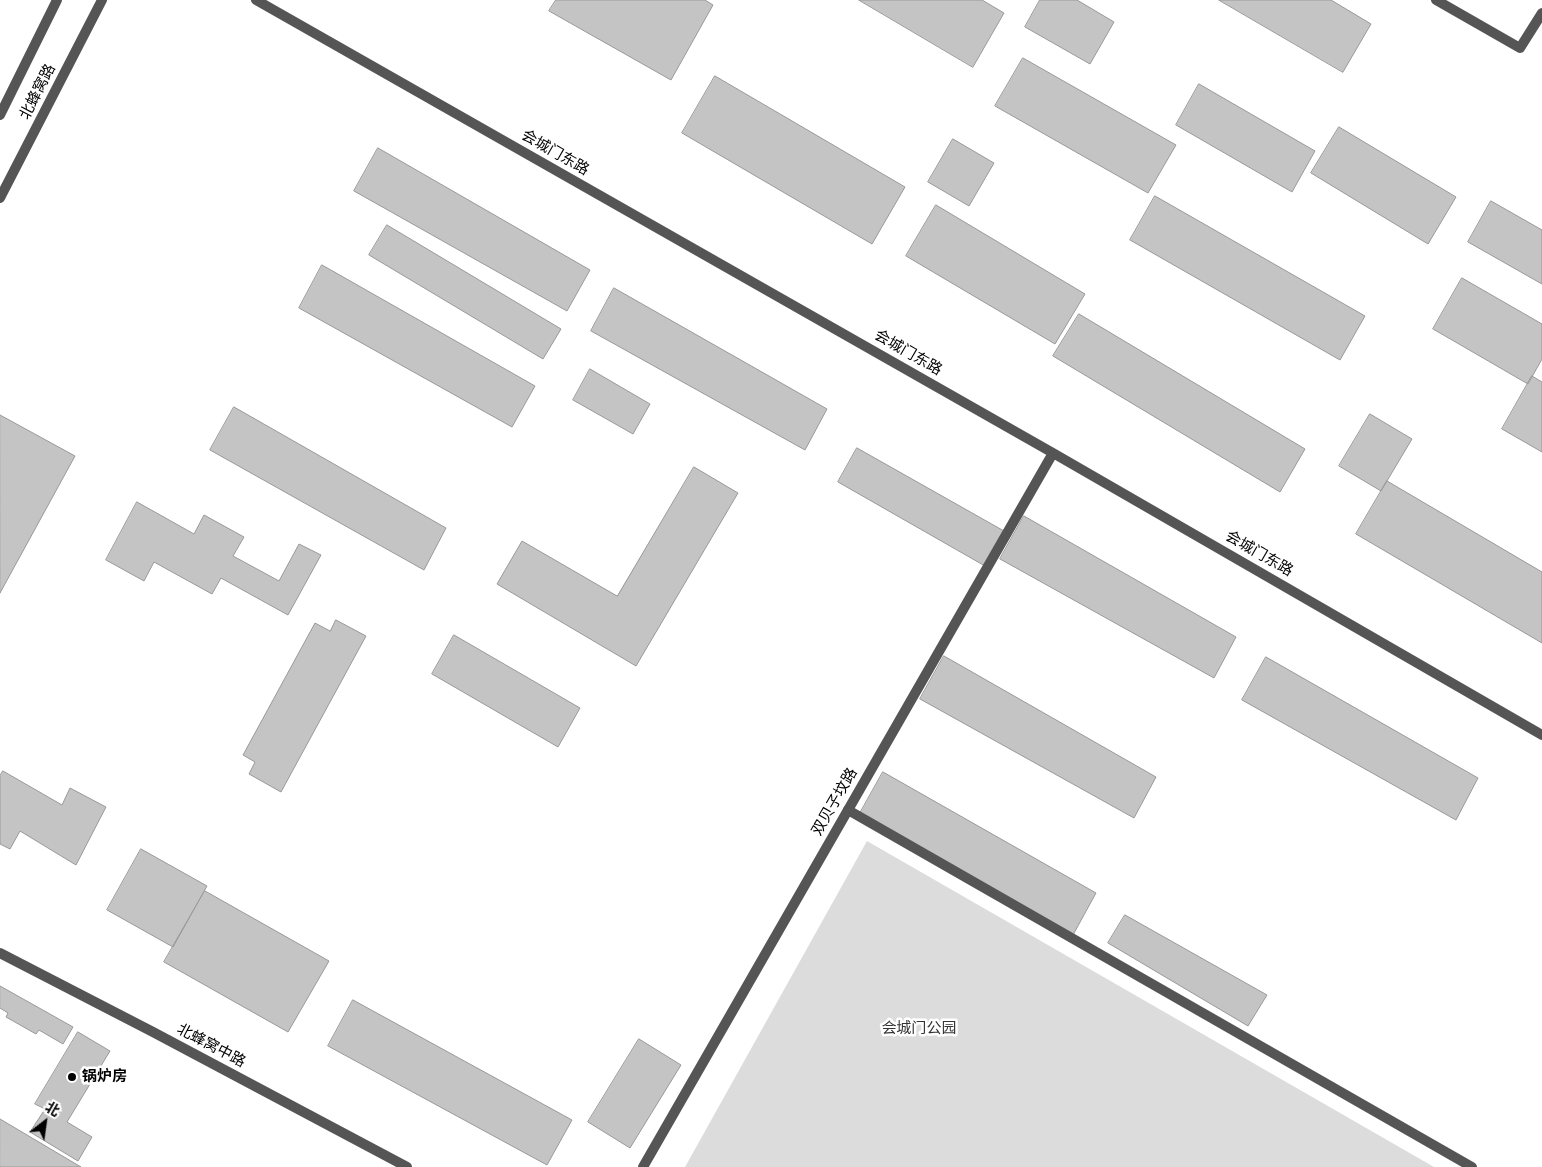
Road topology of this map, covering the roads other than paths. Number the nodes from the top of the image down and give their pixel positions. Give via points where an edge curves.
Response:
1 (57, 0) edge
2 (102, 0) edge
3 (256, 0) edge
4 (1436, 0) edge
5 (1542, 14) edge
6 (0, 115) edge
7 (0, 198) edge
8 (1054, 453) junction
9 (1542, 735) edge
10 (848, 810) junction
11 (0, 953) edge
12 (407, 1167) edge
13 (643, 1167) edge
14 (1472, 1167) edge

1 - 6 street, 北蜂窝路
2 - 7 street, 北蜂窝路
3 - 8 street, 会城门东路
4 - 5 street via 1520,48
8 - 9 street, 会城门东路
8 - 10 street, 双贝子坟路
10 - 13 street, 双贝子坟路
10 - 14 street
11 - 12 street, 北蜂窝中路

